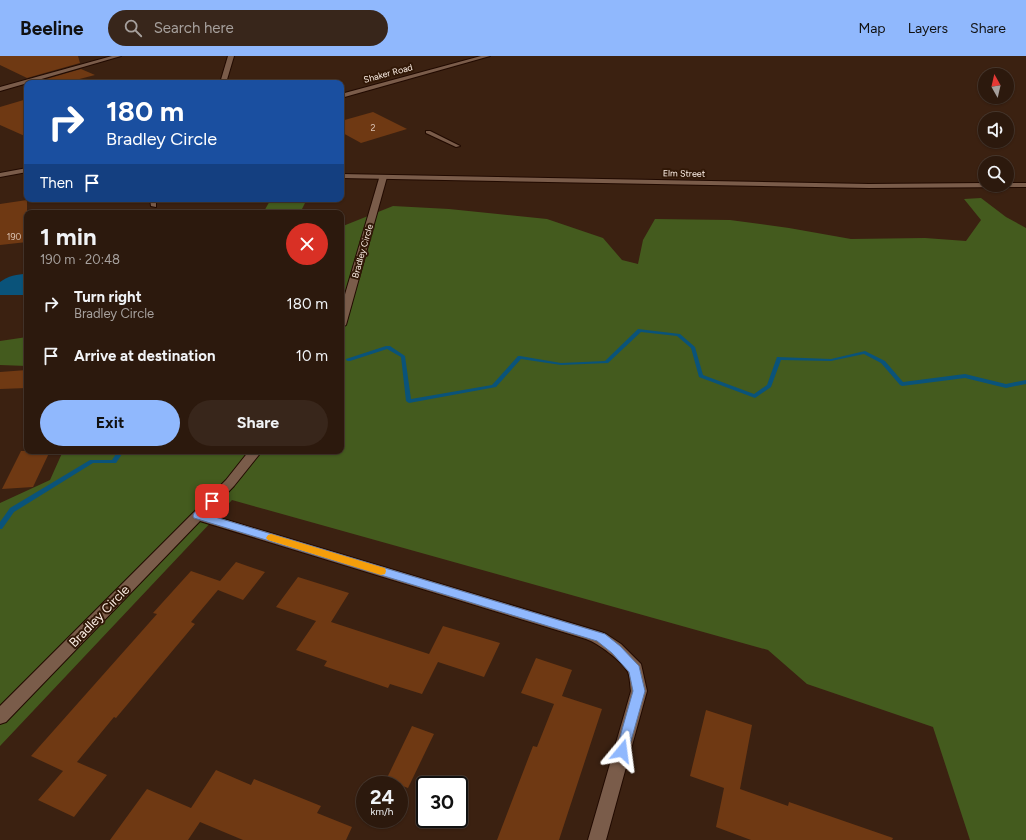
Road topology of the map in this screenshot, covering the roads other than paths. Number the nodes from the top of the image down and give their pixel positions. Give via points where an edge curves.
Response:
1 (118, 56) edge
2 (231, 56) edge
3 (487, 56) edge
4 (32, 80) edge
5 (225, 80) edge
6 (24, 82) edge
7 (0, 89) edge
8 (344, 95) edge
9 (428, 132) dead end
10 (458, 146) dead end
11 (24, 170) edge
12 (0, 174) edge
13 (344, 176) edge
14 (383, 177) junction
15 (1026, 185) edge
16 (153, 202) edge
17 (154, 206) dead end
18 (344, 314) edge
19 (254, 454) edge
20 (198, 516) junction
21 (0, 717) edge
22 (597, 840) edge

1 - 4 street
2 - 5 street
3 - 8 street, Shaker Road
6 - 7 street
9 - 10 lane
11 - 12 street
13 - 14 street, Elm Street
14 - 15 street, Elm Street via 869,186
14 - 18 street, Bradley Circle
16 - 17 lane
19 - 20 street, Bradley Circle
20 - 21 street, Bradley Circle
20 - 22 street via 586,633 601,638 616,649 635,669 639,691

